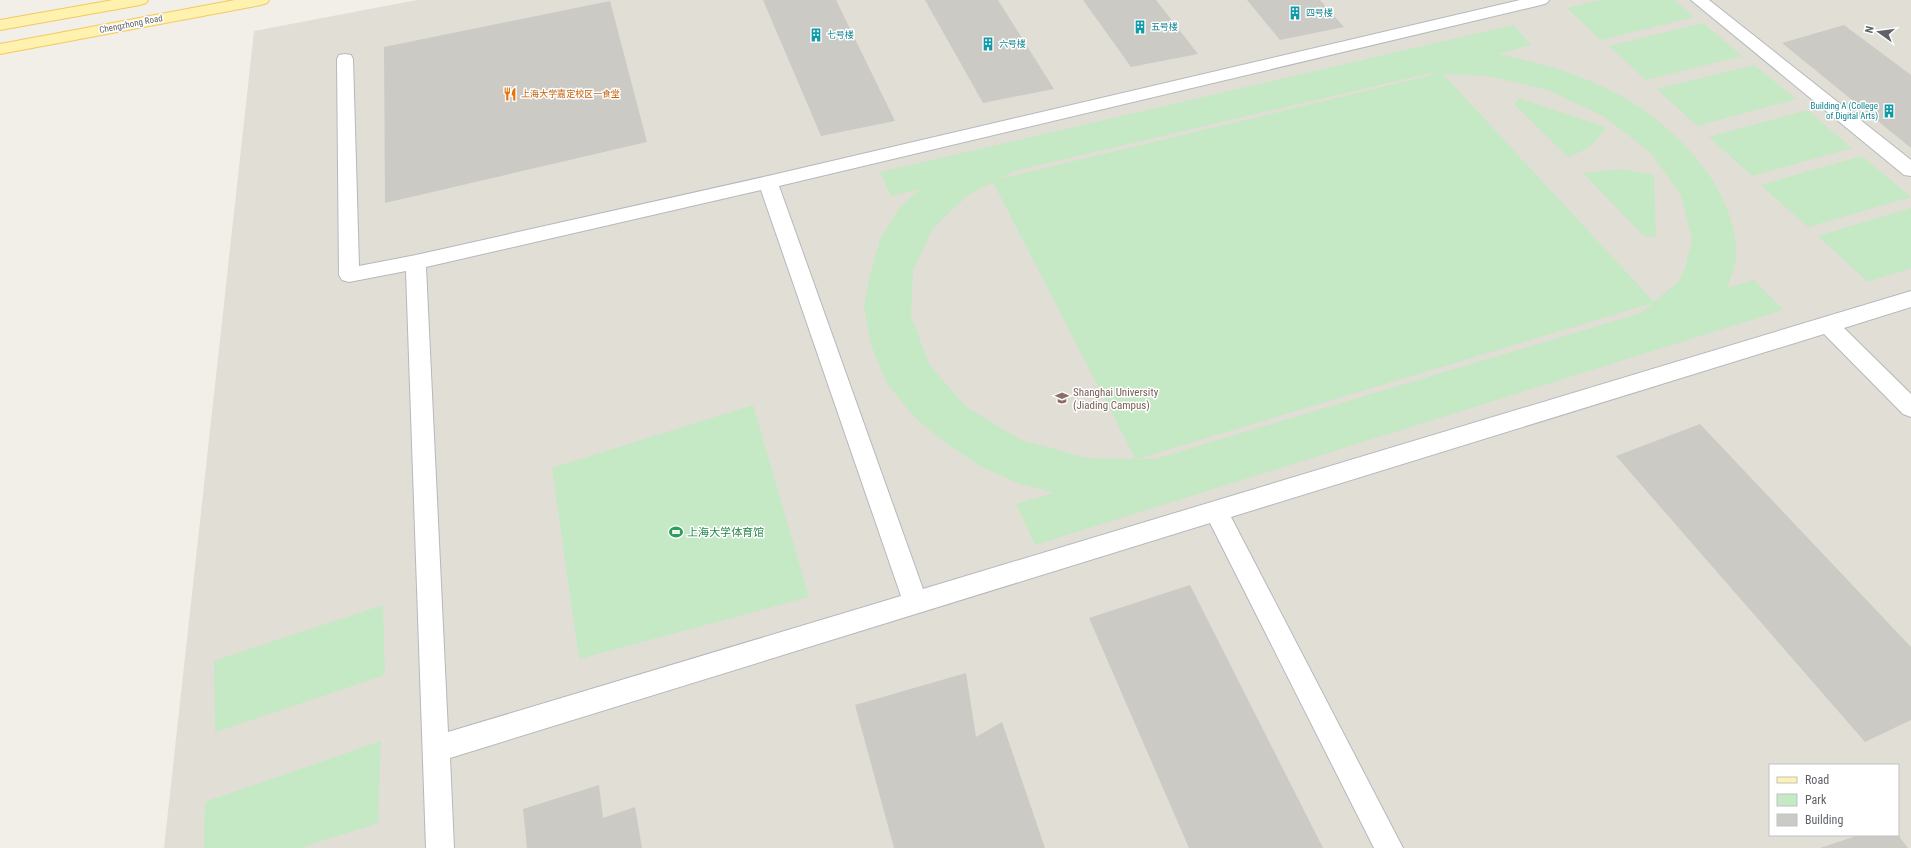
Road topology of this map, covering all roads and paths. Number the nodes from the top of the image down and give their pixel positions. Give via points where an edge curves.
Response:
1 (140, 0) edge
2 (261, 0) edge
3 (1541, 0) edge
4 (1699, 0) edge
5 (0, 26) edge
6 (0, 49) edge
7 (345, 59) dead end
8 (1911, 170) edge
9 (768, 182) junction
10 (416, 262) junction
11 (1911, 299) edge
12 (1827, 324) junction
13 (1911, 408) edge
14 (1216, 511) junction
15 (916, 603) junction
16 (436, 749) junction
17 (440, 848) edge
18 (1389, 848) edge

1 - 5 main road, Chengzhong Road
2 - 6 main road, Chengzhong Road
3 - 9 street
4 - 8 street
7 - 10 street via 349,275
9 - 10 street
9 - 15 street
10 - 16 street
11 - 12 street
12 - 13 street
12 - 14 street
14 - 15 street
14 - 18 street
15 - 16 street
16 - 17 street

